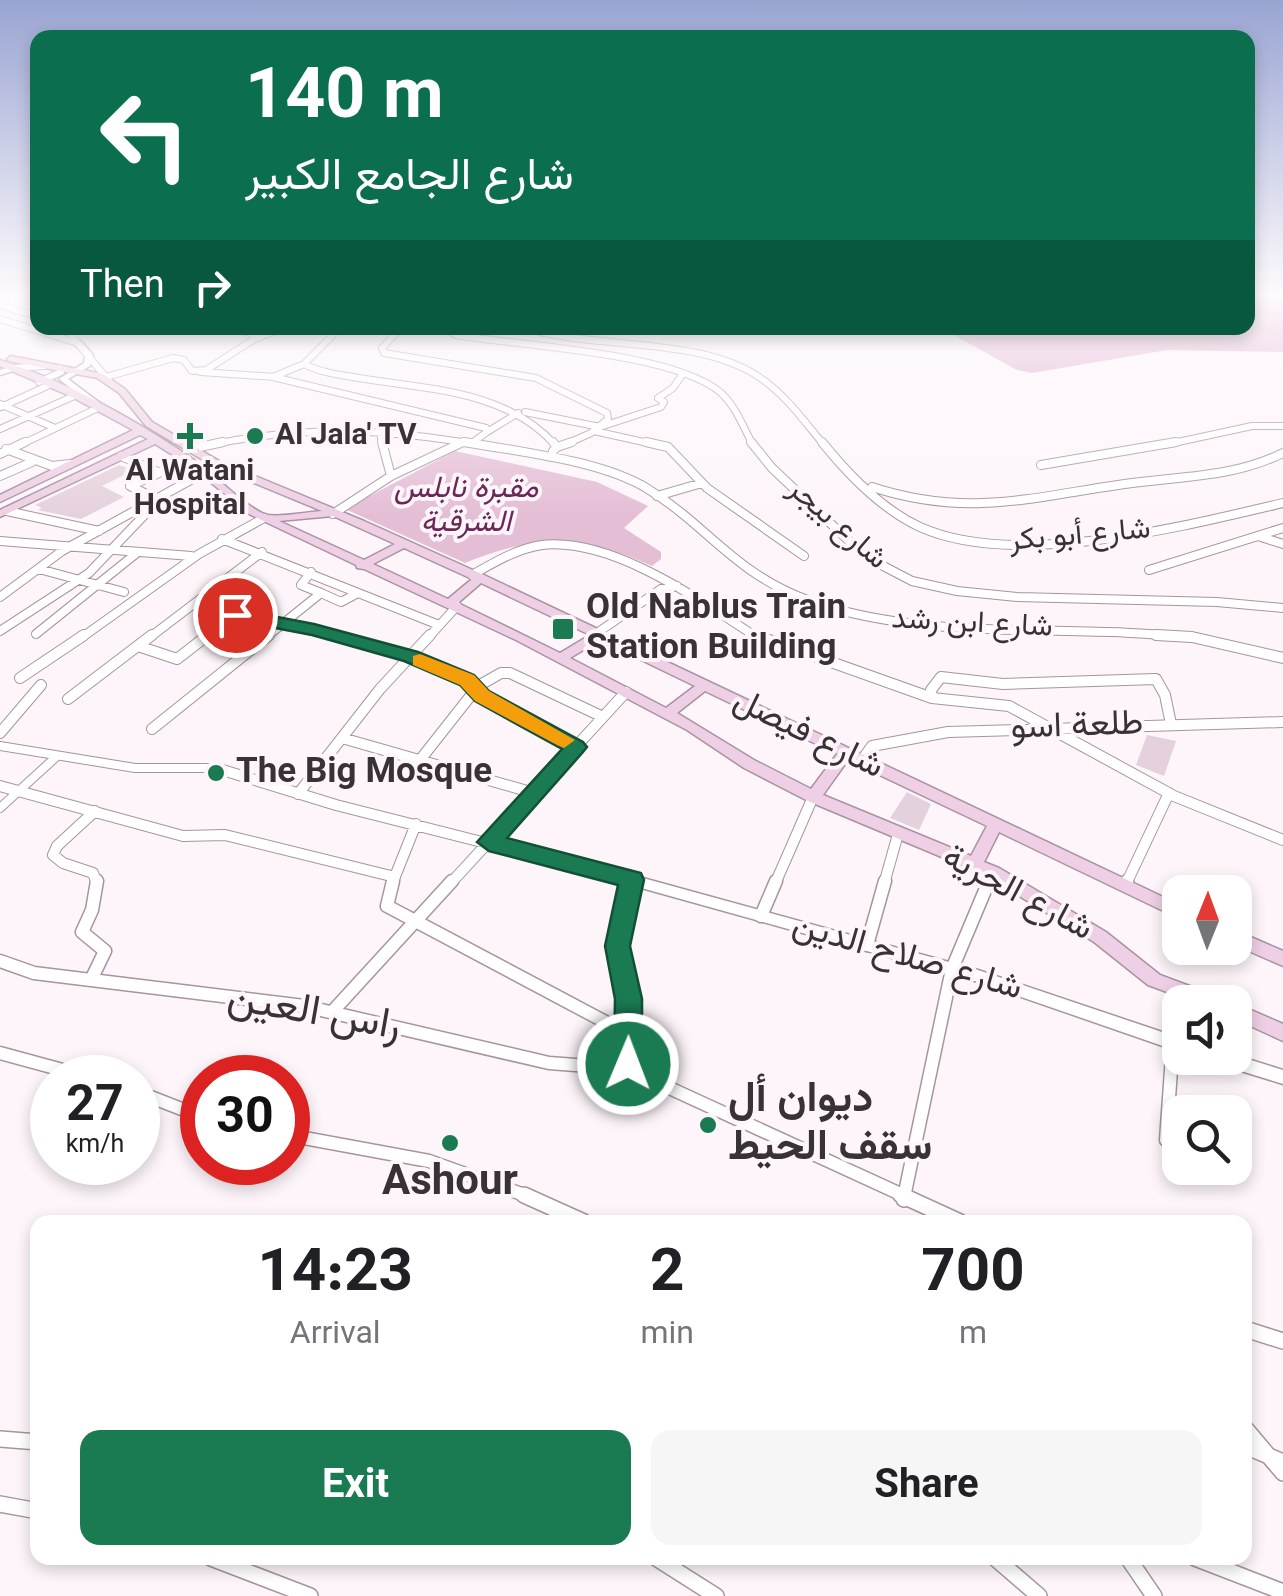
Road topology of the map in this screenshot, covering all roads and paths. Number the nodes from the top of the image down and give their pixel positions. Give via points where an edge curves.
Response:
1 (9, 366) edge
2 (37, 366) edge
3 (48, 366) edge
4 (82, 366) edge
5 (91, 366) edge
6 (97, 366) edge
7 (143, 366) edge
8 (188, 366) edge
9 (210, 366) edge
10 (296, 366) edge
11 (314, 366) edge
12 (466, 366) edge
13 (633, 366) edge
14 (739, 366) edge
15 (13, 368) junction
16 (60, 368) junction
17 (74, 370) junction
18 (201, 372) junction
19 (0, 373) edge
20 (682, 375) junction
21 (356, 377) junction
22 (107, 378) junction
23 (275, 378) junction
24 (43, 383) junction
25 (335, 393) junction
26 (74, 396) junction
27 (1, 406) edge
28 (100, 407) junction
29 (504, 408) junction
30 (518, 413) junction
31 (28, 417) junction
32 (1283, 426) edge
33 (54, 428) junction
34 (0, 429) edge
35 (597, 429) junction
36 (379, 430) junction
37 (140, 431) junction
38 (487, 432) junction
39 (155, 440) junction
40 (468, 442) junction
41 (557, 446) junction
42 (105, 448) junction
43 (2, 450) edge
44 (1283, 453) edge
45 (190, 454) junction
46 (123, 456) junction
47 (546, 458) junction
48 (38, 463) junction
49 (73, 463) junction
50 (1041, 465) dead end
51 (211, 468) junction
52 (159, 472) junction
53 (54, 473) junction
54 (0, 476) edge
55 (391, 476) junction
56 (76, 477) junction
57 (702, 483) junction
58 (866, 484) junction
59 (6, 496) edge
60 (657, 496) junction
61 (298, 499) junction
62 (30, 500) junction
63 (158, 501) junction
64 (1283, 503) edge
65 (3, 513) edge
66 (333, 514) junction
67 (264, 518) junction
68 (1283, 528) edge
69 (100, 531) junction
70 (1260, 537) junction
71 (221, 538) junction
72 (0, 541) edge
73 (10, 543) junction
74 (401, 543) junction
75 (1283, 544) edge
76 (72, 546) junction
77 (114, 549) junction
78 (139, 551) junction
79 (0, 552) edge
80 (262, 552) junction
81 (192, 556) junction
82 (804, 556) dead end
83 (359, 564) junction
84 (40, 569) junction
85 (1149, 570) dead end
86 (311, 572) junction
87 (479, 573) junction
88 (80, 580) junction
89 (96, 584) junction
90 (677, 586) junction
91 (124, 592) dead end
92 (321, 593) junction
93 (357, 594) junction
94 (0, 596) edge
95 (200, 599) junction
96 (454, 604) junction
97 (1283, 608) edge
98 (235, 615) junction
99 (281, 625) junction
100 (439, 625) junction
101 (0, 631) edge
102 (596, 633) junction
103 (36, 634) dead end
104 (138, 646) junction
105 (411, 656) junction
106 (557, 656) junction
107 (1283, 658) edge
108 (20, 678) dead end
109 (41, 685) dead end
110 (704, 685) junction
111 (473, 689) junction
112 (626, 692) junction
113 (932, 698) junction
114 (68, 699) dead end
115 (667, 714) junction
116 (603, 718) junction
117 (1283, 722) edge
118 (1171, 724) junction
119 (152, 729) dead end
120 (1054, 731) junction
121 (0, 732) edge
122 (342, 738) junction
123 (0, 746) edge
124 (576, 747) junction
125 (846, 752) junction
126 (56, 756) junction
127 (420, 760) junction
128 (862, 760) junction
129 (216, 768) joint
130 (0, 786) edge
131 (18, 792) junction
132 (534, 793) junction
133 (1169, 793) junction
134 (298, 794) junction
135 (813, 798) junction
136 (0, 808) edge
137 (95, 811) junction
138 (996, 823) junction
139 (416, 824) junction
140 (898, 834) junction
141 (1283, 840) edge
142 (489, 842) junction
143 (975, 864) junction
144 (993, 872) junction
145 (395, 877) junction
146 (632, 880) junction
147 (1125, 885) junction
148 (1162, 903) edge
149 (761, 916) junction
150 (414, 923) junction
151 (867, 945) junction
152 (1252, 945) edge
153 (1283, 959) edge
154 (0, 961) edge
155 (952, 969) junction
156 (90, 980) junction
157 (1167, 985) edge
158 (332, 1012) junction
159 (1252, 1019) edge
160 (1283, 1033) edge
161 (628, 1034) junction
162 (1162, 1039) edge
163 (0, 1053) edge
164 (30, 1061) edge
165 (1252, 1068) edge
166 (628, 1069) junction
167 (1283, 1077) edge
168 (310, 1139) edge
169 (904, 1199) junction
170 (569, 1215) edge
171 (943, 1215) edge
172 (1252, 1331) edge
173 (1283, 1341) edge
174 (1252, 1435) edge
175 (0, 1439) edge
176 (30, 1441) edge
177 (1252, 1449) edge
178 (1275, 1459) edge
179 (1283, 1473) edge
180 (0, 1504) edge
181 (30, 1510) edge
182 (229, 1565) edge
183 (667, 1565) edge
184 (1003, 1565) edge
185 (1133, 1565) edge
186 (1214, 1565) edge
187 (1283, 1592) edge
188 (310, 1596) edge
189 (716, 1596) edge
190 (1039, 1596) edge
191 (1154, 1596) edge

1 - 15 main road
2 - 15 street
3 - 16 main road
4 - 17 street
5 - 22 street
6 - 22 street
7 - 22 street
8 - 18 street
9 - 18 street
10 - 23 street
11 - 21 street
12 - 35 street via 536,378 606,411
13 - 20 street, شارع بيجر
14 - 58 street, شارع أبو بكر via 788,405
15 - 19 street
15 - 24 main road
16 - 17 main road
16 - 24 street
17 - 22 main road
17 - 28 street via 64,380
18 - 23 street
20 - 35 street via 658,398 661,407
20 - 97 street, شارع بيجر via 727,398 765,462 851,545 899,576 1003,596
21 - 25 street
21 - 29 street
22 - 45 main road via 149,424
23 - 25 street
24 - 26 main road
24 - 27 street
25 - 38 street
26 - 28 main road
26 - 31 street
27 - 31 street
28 - 33 street
28 - 37 main road
29 - 30 street
29 - 35 street
30 - 38 street
30 - 41 street
31 - 33 street
31 - 34 street
32 - 50 street
33 - 43 street
35 - 41 street
35 - 57 street via 666,445
36 - 40 street, شارع ابن رشد
36 - 45 street, شارع ابن رشد via 281,431
36 - 55 street
37 - 39 main road
37 - 42 main road
38 - 40 street
39 - 45 main road
39 - 46 main road
40 - 47 street, شارع ابن رشد
40 - 55 street
41 - 47 street
42 - 46 main road via 122,447
42 - 49 main road
43 - 48 street
44 - 58 street via 1216,476 1016,503 944,506
45 - 51 main road
45 - 52 street, شارع ابن رشد
46 - 52 street
46 - 56 main road
47 - 60 street, شارع ابن رشد
48 - 49 street
48 - 53 street
48 - 54 street
49 - 53 main road
51 - 61 main road, شارع فيصل
51 - 63 street
51 - 67 main road, شارع الحرية via 236,503
52 - 63 street via 130,486
53 - 56 main road
53 - 59 main road
55 - 66 street
56 - 62 main road
57 - 60 street
57 - 82 street
58 - 64 street, شارع أبو بكر via 906,519 990,544 1096,540
59 - 62 main road
60 - 107 street, شارع ابن رشد via 735,562 797,596 854,615 1192,636
61 - 66 main road, شارع فيصل
61 - 67 main road via 302,505 295,511
62 - 65 main road
63 - 69 street
63 - 77 street
65 - 69 street
66 - 67 main road
66 - 74 main road, شارع فيصل
67 - 71 street
67 - 83 main road, شارع الحرية
68 - 70 street
69 - 76 street
70 - 75 street
70 - 85 street
71 - 80 street
71 - 81 street
72 - 73 street
73 - 76 street
73 - 79 street
74 - 83 main road
74 - 87 main road, شارع فيصل
76 - 77 street
76 - 84 street
77 - 78 street
77 - 88 street
78 - 81 street
78 - 89 street
80 - 86 street
80 - 95 street
81 - 108 street
83 - 96 main road, شارع الحرية
84 - 88 street
84 - 94 street
86 - 92 street via 301,584
86 - 93 street
87 - 90 street via 522,549 559,545 650,569
87 - 96 main road
87 - 102 main road, شارع فيصل
88 - 89 street
88 - 101 street
89 - 91 street
89 - 103 street
90 - 102 street via 662,588
90 - 113 street via 760,638
92 - 93 street via 341,602
92 - 99 street
93 - 100 street
95 - 98 street via 201,606
95 - 104 street
96 - 100 street
96 - 106 main road, شارع الحرية
98 - 99 street
98 - 104 street via 177,659
99 - 105 street
99 - 119 street
100 - 105 street
102 - 106 main road
102 - 110 main road, شارع فيصل
104 - 114 street
105 - 111 street via 467,680
105 - 122 street
106 - 112 main road, شارع الحرية
109 - 121 street
110 - 115 main road
110 - 125 main road, شارع فيصل
111 - 116 street via 508,672
111 - 124 street
111 - 127 street
112 - 115 main road, شارع الحرية
112 - 116 street
113 - 118 street via 941,677 1003,684 1156,680
113 - 120 street via 1009,706
115 - 135 main road, شارع الحرية
116 - 124 street
117 - 118 street, طلعة اسو
118 - 120 street, طلعة اسو
120 - 128 street, طلعة اسو via 948,732 872,746
120 - 133 street
122 - 127 street
122 - 134 street
123 - 126 street
124 - 132 street
125 - 128 main road, شارع فيصل
125 - 135 main road
126 - 129 street via 136,768
126 - 131 street
127 - 132 street
128 - 138 main road, شارع فيصل
129 - 134 street
130 - 131 street
131 - 136 street
131 - 137 street
132 - 142 street
133 - 141 street
133 - 147 street
134 - 139 street
135 - 140 main road, شارع الحرية
135 - 149 street
137 - 145 street via 188,837 225,835
137 - 156 street via 53,855 98,878 82,932 103,946 105,956
138 - 143 main road
138 - 147 main road, شارع فيصل
139 - 142 street
139 - 145 street
140 - 143 main road, شارع الحرية
140 - 151 street
142 - 146 street
142 - 150 street
143 - 144 main road, شارع الحرية
144 - 155 street
144 - 157 main road, شارع الحرية
145 - 150 street via 387,906
146 - 149 street, شارع صلاح الدين
146 - 161 street via 618,946
147 - 148 main road, شارع فيصل
149 - 151 street, شارع صلاح الدين
150 - 158 street
150 - 161 street
151 - 155 street, شارع صلاح الدين
152 - 153 main road
154 - 156 street, راس العين
155 - 162 street, شارع صلاح الدين
155 - 169 street
156 - 158 street, راس العين
158 - 166 street, راس العين via 549,1063
159 - 160 main road
161 - 166 street
163 - 164 street
165 - 167 street
166 - 169 street
168 - 170 street via 429,1160
169 - 171 street
172 - 173 street
174 - 178 street
175 - 176 street
177 - 178 street
178 - 179 street
180 - 181 street
182 - 188 street
183 - 189 street
184 - 190 street
185 - 191 street
186 - 187 street

